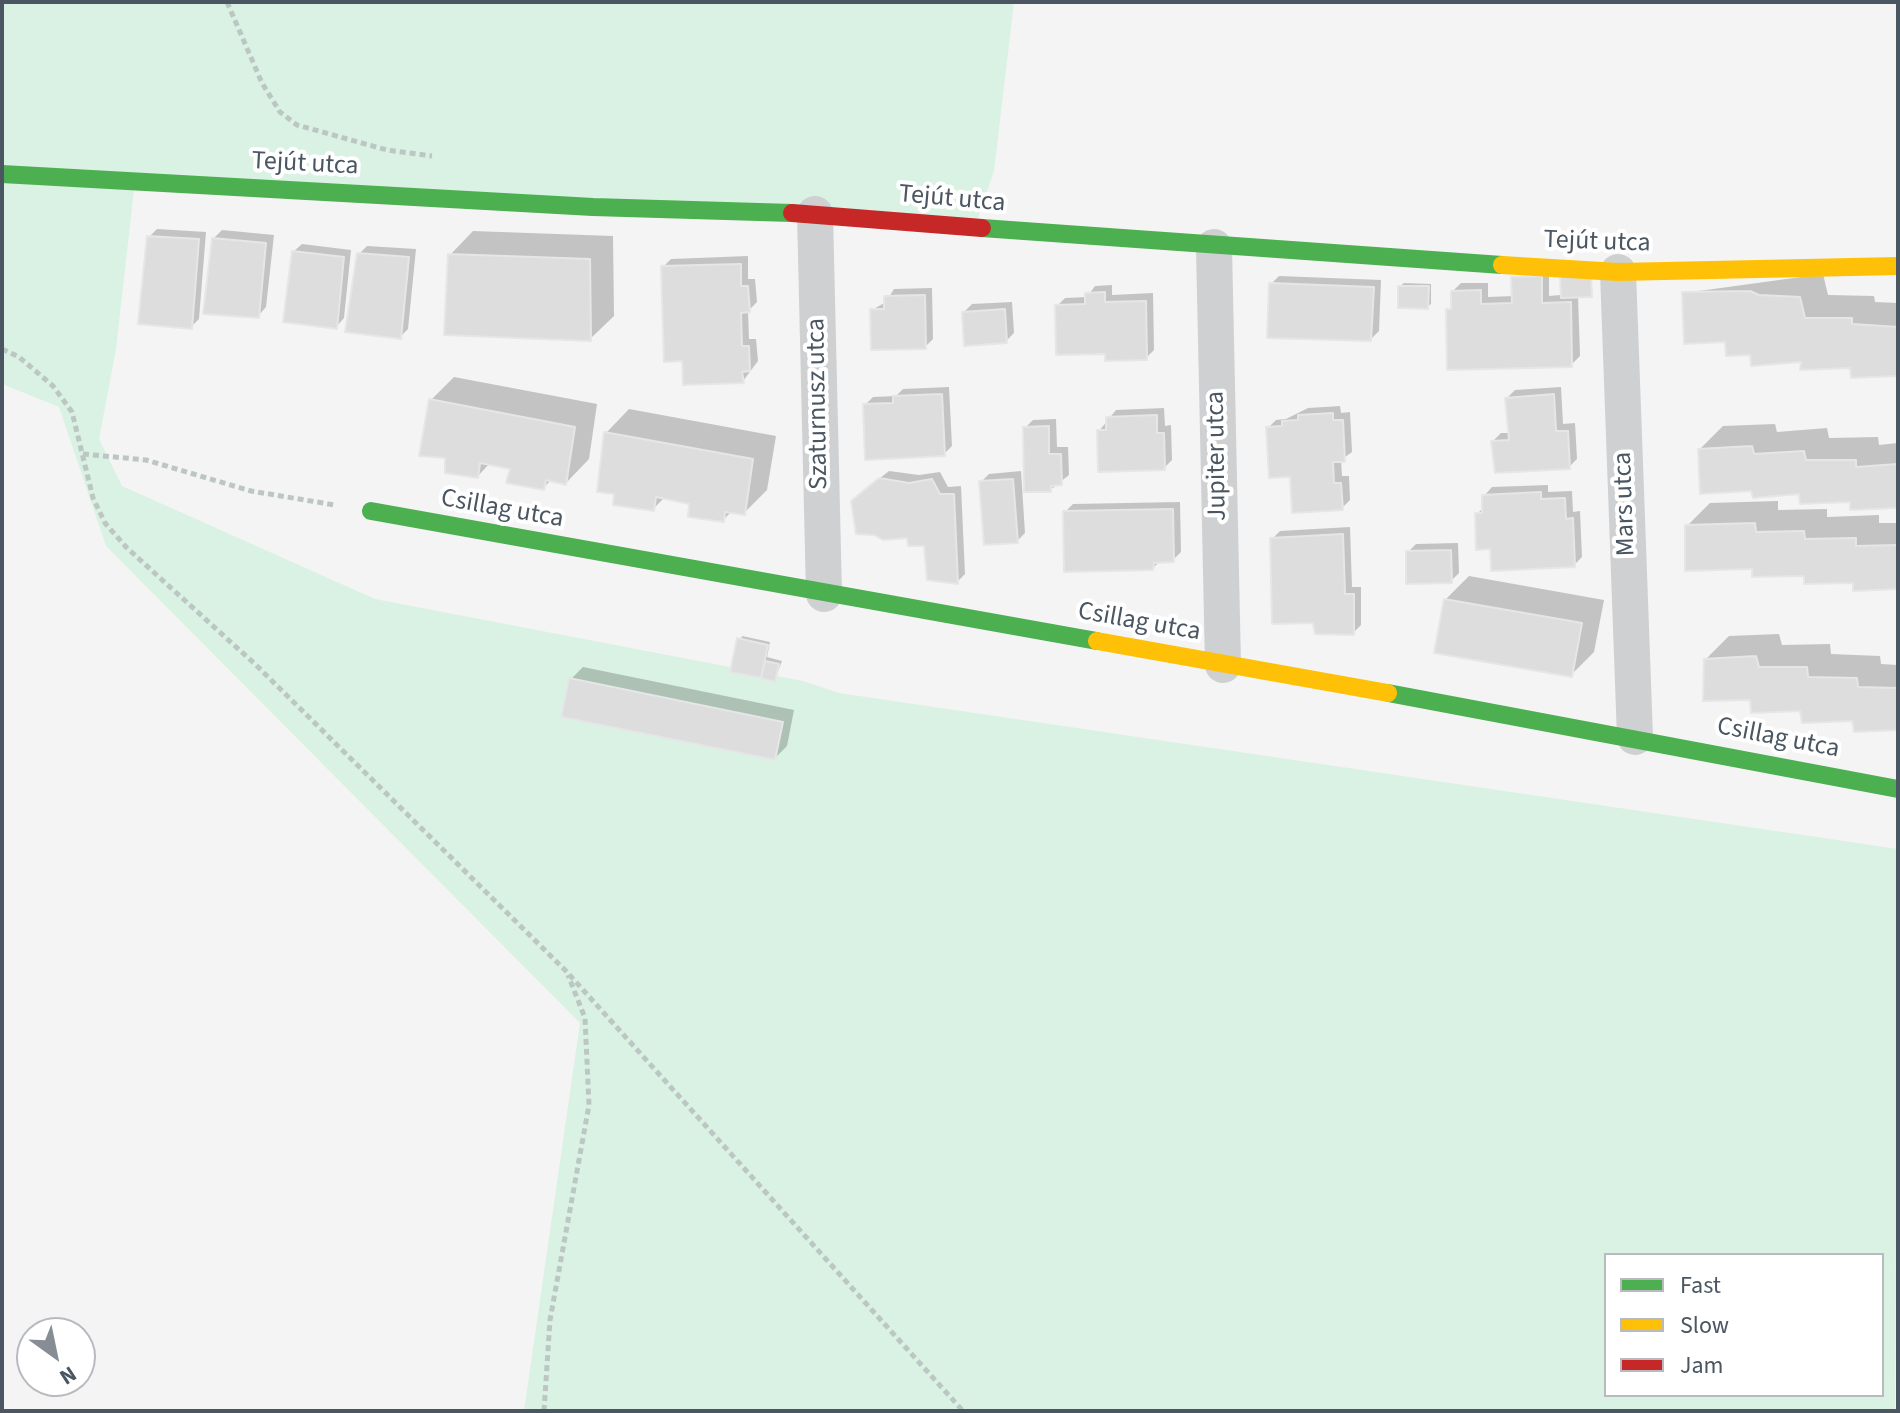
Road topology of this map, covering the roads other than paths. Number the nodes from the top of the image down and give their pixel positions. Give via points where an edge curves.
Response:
1 (2, 174) edge
2 (815, 214) junction
3 (1214, 247) junction
4 (1898, 266) edge
5 (1618, 272) junction
6 (371, 511) road end
7 (824, 594) junction
8 (1223, 665) junction
9 (1635, 737) junction
10 (1898, 789) edge

1 - 2 street, Tejút utca
2 - 3 street, Tejút utca
2 - 7 street, Szaturnusz utca
3 - 5 street, Tejút utca
3 - 8 street, Jupiter utca
4 - 5 street, Tejút utca
5 - 9 street, Mars utca
6 - 7 street, Csillag utca
7 - 8 street, Csillag utca
8 - 9 street, Csillag utca
9 - 10 street, Csillag utca

